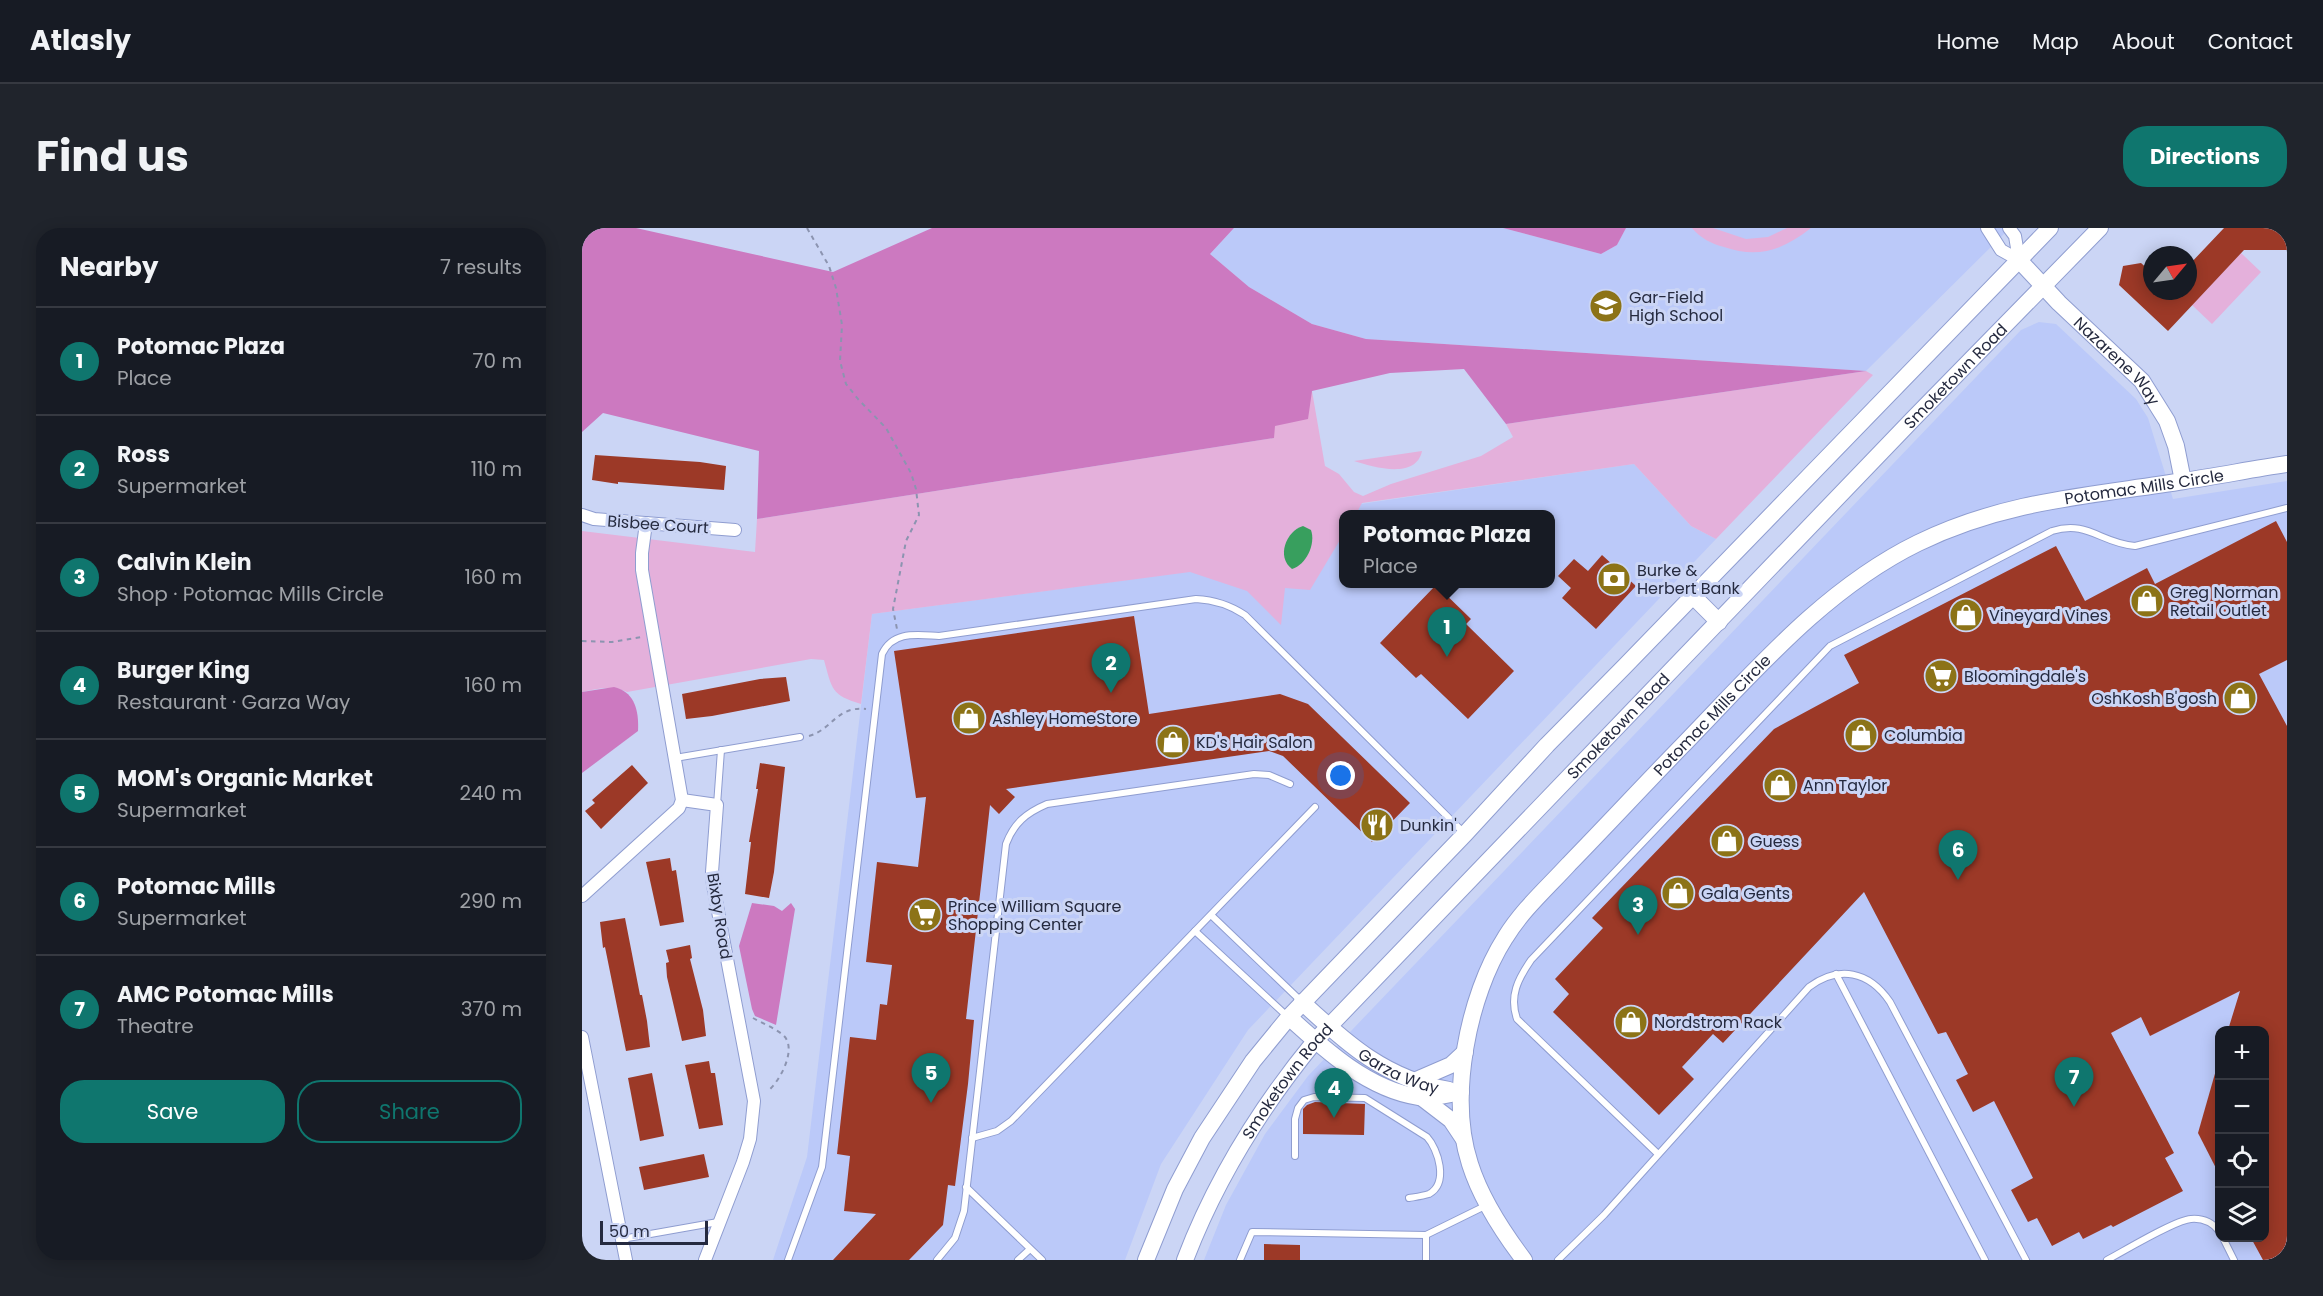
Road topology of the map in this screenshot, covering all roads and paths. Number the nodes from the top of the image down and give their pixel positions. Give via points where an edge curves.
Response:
1 (807, 228) edge
2 (1987, 228) edge
3 (2009, 228) edge
4 (2050, 228) edge
5 (2100, 228) edge
6 (2019, 260) junction
7 (2044, 287) junction
8 (2287, 464) edge
9 (2183, 481) junction
10 (2287, 508) edge
11 (582, 515) edge
12 (646, 523) junction
13 (735, 530) dead end
14 (1693, 596) junction
15 (1719, 622) junction
16 (653, 636) junction
17 (900, 636) junction
18 (582, 641) edge
19 (876, 710) junction
20 (800, 737) joint
21 (721, 750) junction
22 (675, 758) junction
23 (1290, 784) dead end
24 (682, 800) junction
25 (717, 805) junction
26 (1315, 807) dead end
27 (1465, 834) junction
28 (582, 896) edge
29 (1211, 915) junction
30 (1195, 931) junction
31 (1836, 974) junction
32 (1302, 1002) junction
33 (750, 1016) dead end
34 (1288, 1017) junction
35 (1328, 1026) junction
36 (582, 1037) edge
37 (1315, 1041) junction
38 (1465, 1052) junction
39 (1414, 1081) junction
40 (768, 1091) dead end
41 (1461, 1092) junction
42 (1421, 1097) junction
43 (972, 1138) junction
44 (1466, 1146) junction
45 (1658, 1154) junction
46 (1295, 1156) dead end
47 (966, 1187) junction
48 (1409, 1198) dead end
49 (1487, 1204) junction
50 (721, 1222) junction
51 (2215, 1226) edge
52 (1426, 1235) junction
53 (621, 1239) junction
54 (2225, 1242) edge
55 (1030, 1249) junction
56 (626, 1260) edge
57 (705, 1260) edge
58 (788, 1260) edge
59 (937, 1260) edge
60 (1018, 1260) edge
61 (1042, 1260) edge
62 (1146, 1260) edge
63 (1185, 1260) edge
64 (1240, 1260) edge
65 (1426, 1260) edge
66 (1524, 1260) edge
67 (1558, 1260) edge
68 (1985, 1260) edge
69 (2026, 1260) edge
70 (2106, 1260) edge
71 (2234, 1260) edge

1 - 17 path via 830,266 836,288 842,324 840,361 846,384 892,438 916,489 919,514 906,542 893,609
2 - 6 street via 2001,250
3 - 6 street via 2015,236
4 - 6 main road
5 - 7 main road, Smoketown Road
6 - 7 main road, Nazarene Way
6 - 14 main road
7 - 9 main road, Nazarene Way via 2142,381 2167,421
7 - 15 main road, Smoketown Road
8 - 9 main road, Potomac Mills Circle
9 - 38 main road, Potomac Mills Circle via 2095,492 1993,514 1916,544 1839,594 1756,670 1522,914 1486,975
10 - 45 lane via 2135,546 2068,526 1830,646 1531,960 1513,996 1517,1019
11 - 12 street, Bisbee Court
12 - 13 street, Bisbee Court
12 - 16 street via 642,570
14 - 15 main road
14 - 27 main road
15 - 35 main road, Smoketown Road
16 - 18 path via 612,642
16 - 22 street
17 - 19 lane via 891,640 882,654
17 - 27 lane via 939,636 1196,599 1219,602 1245,615
19 - 20 path via 851,708 819,732
19 - 58 lane via 822,1167
20 - 21 lane
21 - 22 lane
21 - 25 lane
22 - 24 street
23 - 43 lane via 1269,775 1254,774 1047,804 1019,820 1006,844
24 - 25 street
24 - 28 street via 679,808
25 - 50 street, Bixby Road via 713,885 754,1101 750,1139
26 - 29 lane
27 - 32 main road
29 - 30 lane
29 - 32 lane
30 - 34 lane
30 - 43 lane via 1011,1120 997,1131
31 - 45 lane via 1809,987
31 - 68 lane
31 - 69 lane via 1866,980 1890,1002
32 - 34 main road
32 - 35 main road, Garza Way
33 - 40 path via 782,1034 788,1043 785,1066
34 - 37 main road, Garza Way
34 - 62 main road via 1241,1077 1202,1138 1175,1189
35 - 37 main road, Smoketown Road
35 - 39 main road, Garza Way via 1369,1059
36 - 53 street
37 - 42 main road, Garza Way via 1366,1077
37 - 63 main road, Smoketown Road via 1270,1098 1237,1149
38 - 39 main road via 1450,1065
38 - 41 main road, Potomac Mills Circle
39 - 41 main road, Garza Way
41 - 42 main road, Garza Way
41 - 44 main road, Potomac Mills Circle
42 - 44 main road via 1451,1120
43 - 47 lane
44 - 49 main road, Potomac Mills Circle
45 - 67 lane
46 - 48 lane via 1295,1119 1304,1100 1365,1098 1434,1145 1438,1182 1429,1194
47 - 55 lane
47 - 59 lane via 961,1223 948,1249
49 - 52 lane
49 - 66 main road, Potomac Mills Circle
50 - 53 lane
50 - 57 street, Bixby Road
51 - 70 lane via 2205,1220 2186,1220
52 - 64 lane via 1252,1232
52 - 65 lane
53 - 56 street
54 - 71 lane
55 - 60 lane
55 - 61 lane

